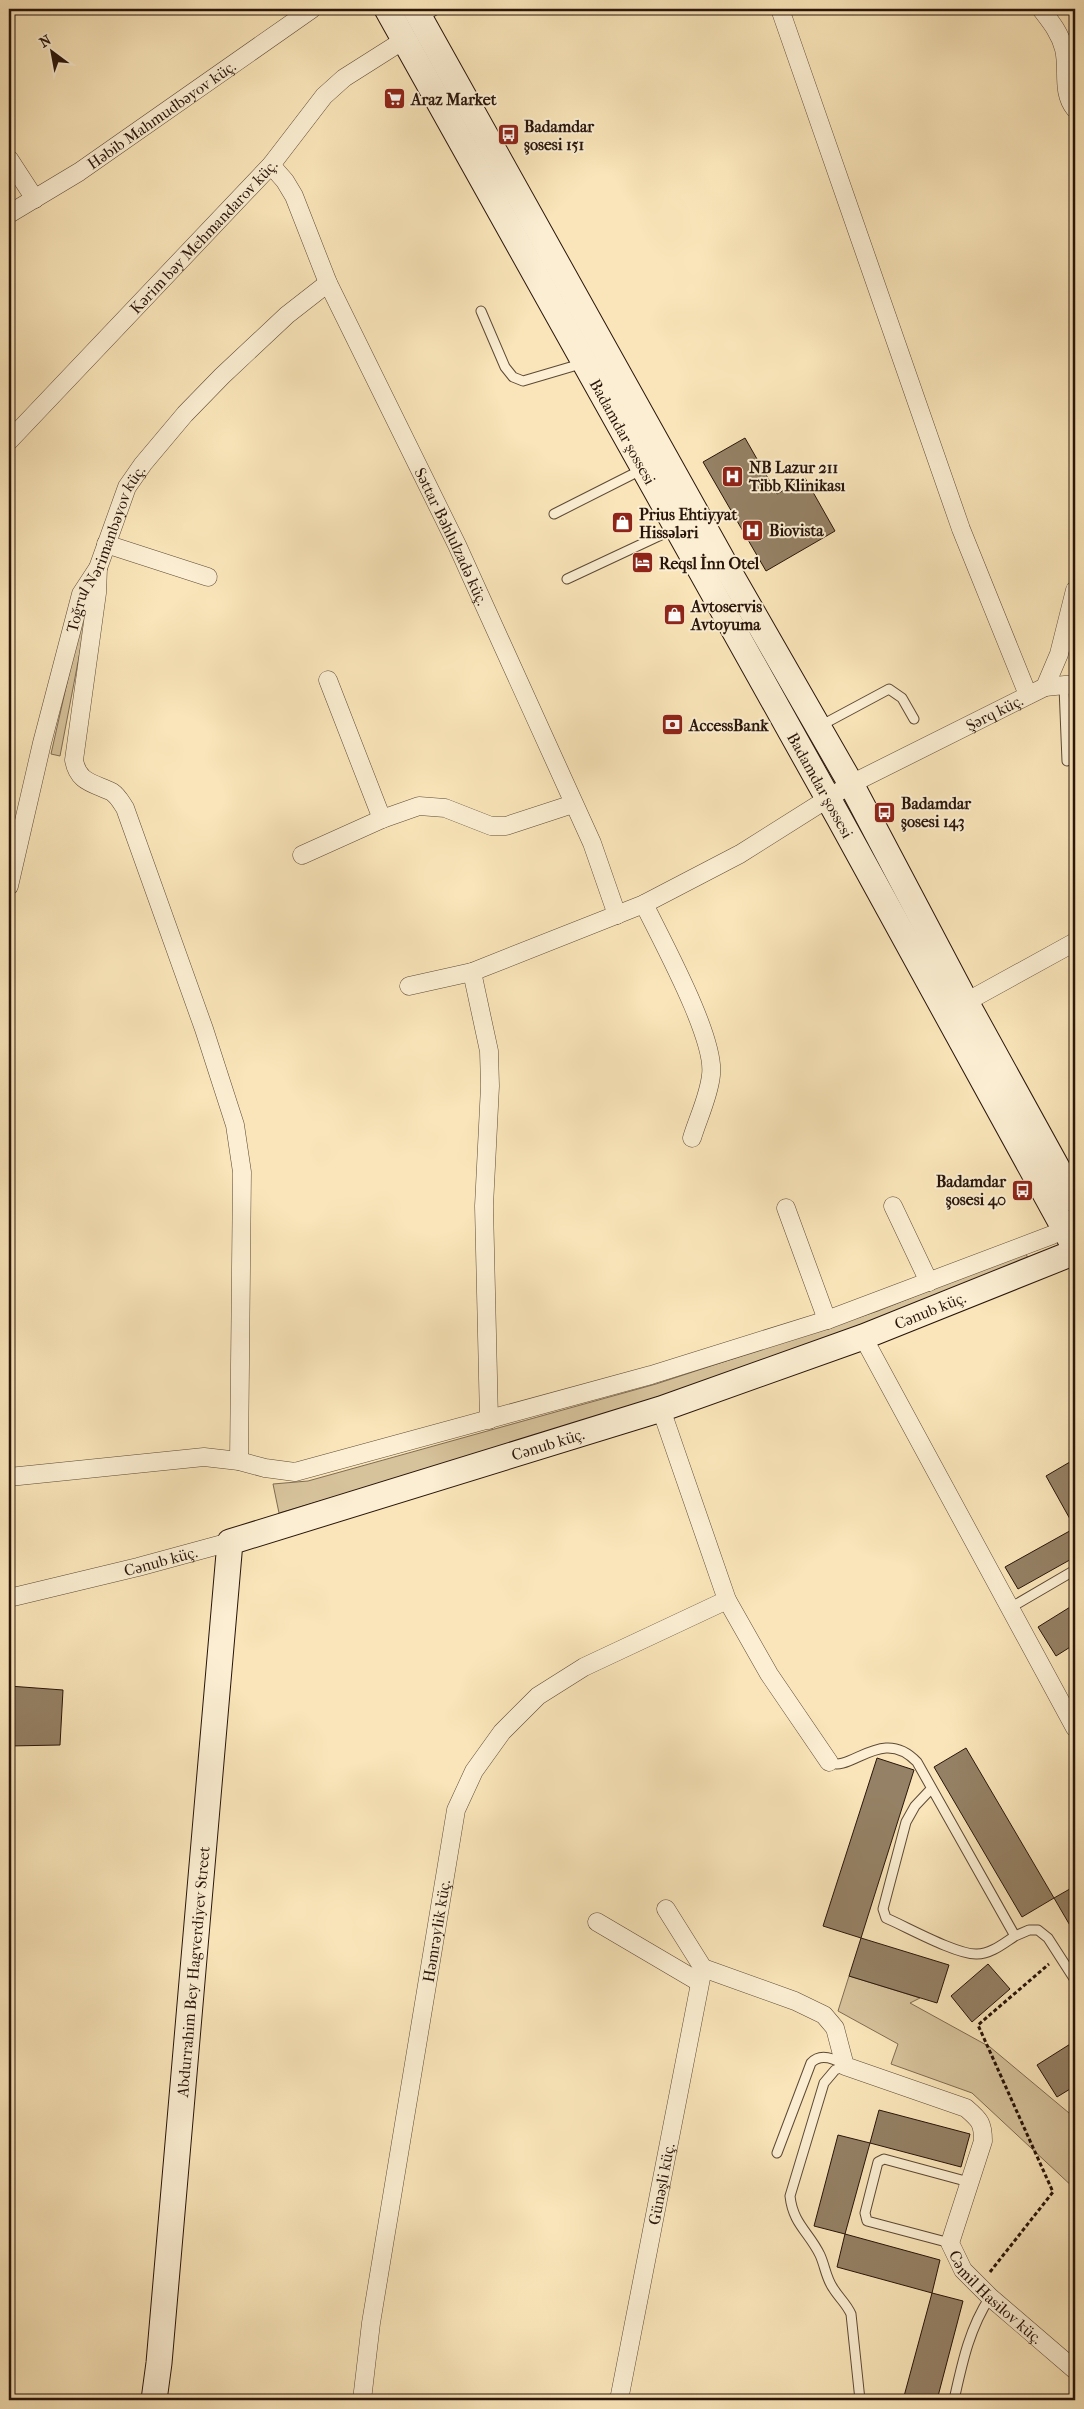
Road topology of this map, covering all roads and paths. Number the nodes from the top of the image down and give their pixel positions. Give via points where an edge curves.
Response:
1 (312, 9) edge
2 (387, 9) edge
3 (780, 9) edge
4 (1042, 9) edge
5 (424, 12) edge
6 (404, 40) junction
7 (1075, 109) edge
8 (9, 159) edge
9 (271, 165) junction
10 (35, 199) junction
11 (9, 214) edge
12 (328, 283) junction
13 (577, 300) junction
14 (481, 311) dead end
15 (555, 311) junction
16 (584, 363) junction
17 (9, 441) edge
18 (643, 468) junction
19 (554, 514) dead end
20 (676, 528) junction
21 (106, 544) junction
22 (98, 568) junction
23 (208, 577) dead end
24 (567, 579) dead end
25 (1075, 590) edge
26 (328, 680) dead end
27 (1070, 685) edge
28 (1045, 688) junction
29 (1028, 694) junction
30 (914, 719) dead end
31 (818, 727) junction
32 (1067, 761) dead end
33 (851, 784) junction
34 (827, 798) junction
35 (573, 804) junction
36 (382, 819) junction
37 (302, 855) dead end
38 (9, 886) edge
39 (644, 904) junction
40 (617, 915) junction
41 (1075, 942) edge
42 (472, 972) junction
43 (409, 986) dead end
44 (966, 1002) junction
45 (692, 1138) dead end
46 (1075, 1200) edge
47 (893, 1206) dead end
48 (786, 1208) dead end
49 (1072, 1233) edge
50 (1075, 1252) edge
51 (929, 1282) junction
52 (827, 1320) junction
53 (863, 1337) junction
54 (661, 1409) junction
55 (489, 1420) junction
56 (239, 1461) junction
57 (9, 1476) edge
58 (230, 1542) junction
59 (1075, 1570) edge
60 (9, 1598) edge
61 (727, 1600) junction
62 (1010, 1608) junction
63 (1075, 1728) edge
64 (829, 1762) joint
65 (931, 1789) junction
66 (666, 1909) dead end
67 (597, 1922) dead end
68 (1016, 1936) junction
69 (1060, 1956) junction
70 (701, 1975) junction
71 (1075, 1980) edge
72 (846, 2066) junction
73 (777, 2153) dead end
74 (970, 2182) junction
75 (950, 2243) junction
76 (984, 2292) junction
77 (1075, 2370) edge
78 (154, 2400) edge
79 (362, 2400) edge
80 (620, 2400) edge
81 (860, 2400) edge
82 (954, 2400) edge

1 - 10 street, Həbib Mahmudbəyov küç. via 79,172
2 - 6 main road, Badamdar şossesi
3 - 29 street via 961,529
4 - 7 street via 1059,32 1065,50 1066,89
5 - 13 main road, Badamdar şossesi
6 - 9 street, Kərim bəy Mehmandarov küç. via 344,78 324,96
6 - 15 main road, Badamdar şossesi
8 - 10 street
9 - 12 street, Səttar Bəhlulzadə küç. via 294,196
9 - 17 street, Kərim bəy Mehmandarov küç.
10 - 11 street, Həbib Mahmudbəyov küç.
12 - 21 street, Toğrul Nərimanbəyov küç. via 287,315 185,414 127,487
12 - 35 street, Səttar Bəhlulzadə küç. via 457,544
13 - 15 main road
13 - 31 main road, Badamdar şossesi
14 - 16 lane via 512,377 523,381
15 - 16 main road, Badamdar şossesi
16 - 18 main road, Badamdar şossesi
18 - 19 lane
18 - 20 main road, Badamdar şossesi
20 - 24 lane
20 - 34 main road, Badamdar şossesi
21 - 22 street, Toğrul Nərimanbəyov küç.
21 - 23 street
22 - 38 street, Toğrul Nərimanbəyov küç. via 81,594
22 - 56 street via 74,760 80,776 112,792 125,808 235,1125 242,1172
25 - 28 street via 1059,654
26 - 36 street
27 - 28 street, Şərq küç.
27 - 32 lane
28 - 29 street, Şərq küç.
29 - 33 street, Şərq küç.
30 - 31 lane via 902,698 889,689
31 - 33 main road, Badamdar şossesi
33 - 34 street, Şərq küç.
33 - 44 main road, Badamdar şossesi
34 - 39 street, Şərq küç. via 740,854
34 - 49 main road, Badamdar şossesi
35 - 36 street via 506,826 491,826 446,808 419,806
35 - 40 street, Səttar Bəhlulzadə küç. via 592,843
36 - 37 street
39 - 40 street, Şərq küç.
39 - 45 street via 703,1029 710,1051 711,1075
40 - 42 street, Şərq küç.
41 - 44 street
42 - 43 street, Şərq küç.
42 - 55 street via 489,1051 484,1206
44 - 46 main road, Badamdar şossesi
47 - 51 street
48 - 52 street
49 - 51 street, Cənub küç.
50 - 53 main road, Cənub küç.
51 - 52 street, Cənub küç.
52 - 55 street, Cənub küç. via 652,1375
53 - 54 main road, Cənub küç.
53 - 62 street
54 - 58 main road, Cənub küç.
54 - 61 street
55 - 56 street, Cənub küç. via 295,1472
56 - 57 street, Cənub küç. via 204,1457
58 - 60 street, Cənub küç.
58 - 78 main road, Abdurrahim Bey Hagverdiyev Street
59 - 62 lane
61 - 64 street via 769,1674
61 - 79 street, Həmrəylik küç. via 584,1667 538,1696 502,1732 474,1771 456,1810 371,2323
62 - 63 street
64 - 65 lane via 839,1764 862,1753 895,1748 917,1762
65 - 68 lane
65 - 68 lane via 906,1822 883,1910 886,1918 960,1950 977,1954 996,1949
66 - 70 street
67 - 70 street
68 - 69 lane via 1038,1930
69 - 71 lane
69 - 76 path via 978,2024 1053,2192
70 - 72 street via 796,2001 824,2015 835,2028
70 - 80 street, Günəşli küç.
72 - 73 lane via 821,2056 811,2063
72 - 74 street, Cəmil Hasilov küç. via 966,2108 977,2118 983,2127 983,2141
72 - 81 lane via 835,2070 824,2084 790,2196 791,2210 797,2223 813,2243 833,2290 846,2303 851,2314
74 - 75 street, Cəmil Hasilov küç.
74 - 75 lane via 884,2159 878,2162 865,2213 867,2221
75 - 76 street, Cəmil Hasilov küç. via 963,2270
76 - 77 street, Cəmil Hasilov küç.
76 - 82 lane via 967,2342

